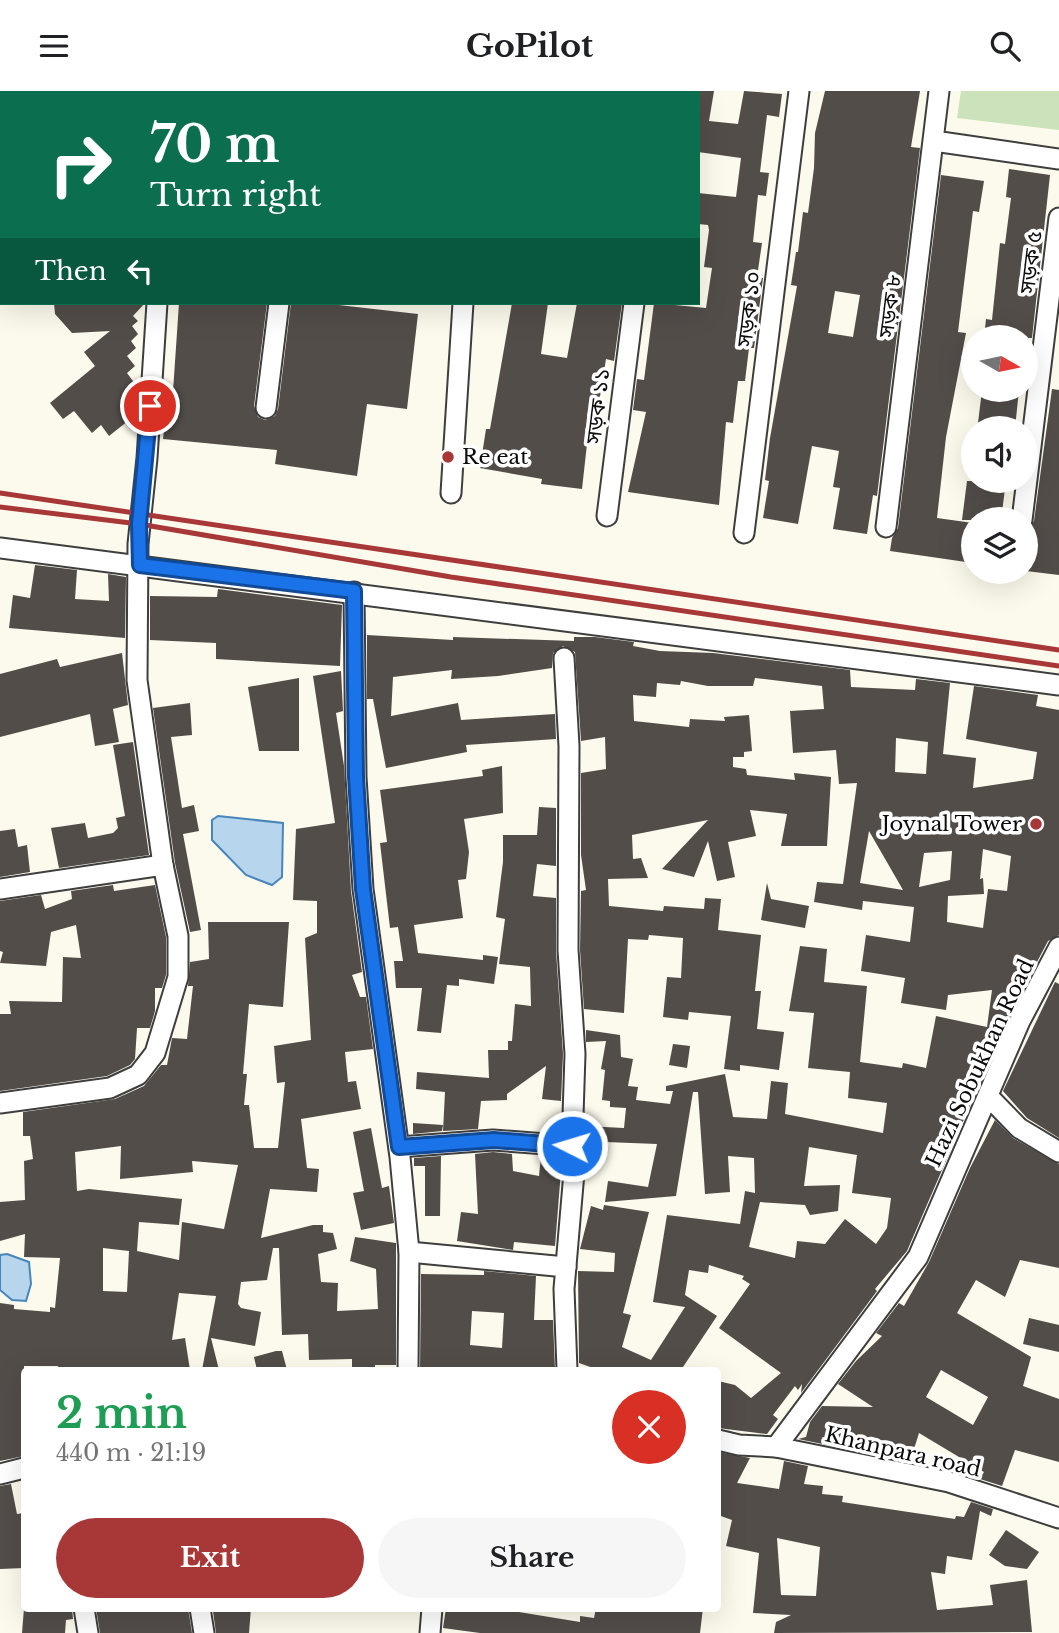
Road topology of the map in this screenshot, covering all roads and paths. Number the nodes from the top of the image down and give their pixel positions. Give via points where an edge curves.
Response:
1 (799, 91) edge
2 (939, 91) edge
3 (934, 141) junction
4 (1059, 159) edge
5 (1059, 218) edge
6 (157, 305) edge
7 (279, 305) edge
8 (463, 305) edge
9 (634, 305) edge
10 (266, 408) dead end
11 (451, 493) dead end
12 (1024, 507) edge
13 (607, 516) dead end
14 (886, 527) dead end
15 (744, 533) dead end
16 (0, 548) edge
17 (140, 565) junction
18 (354, 591) junction
19 (564, 658) dead end
20 (1059, 685) edge
21 (163, 865) junction
22 (0, 889) edge
23 (1059, 947) edge
24 (988, 1096) junction
25 (0, 1103) edge
26 (572, 1146) junction
27 (399, 1147) junction
28 (1058, 1152) edge
29 (409, 1252) junction
30 (566, 1266) junction
31 (408, 1367) edge
32 (567, 1367) edge
33 (721, 1441) edge
34 (776, 1447) junction
35 (21, 1469) edge
36 (0, 1474) edge
37 (1059, 1518) edge
38 (85, 1612) edge
39 (201, 1612) edge
40 (432, 1612) edge
41 (88, 1633) edge
42 (204, 1633) edge
43 (430, 1633) edge

1 - 15 street, সড়ক ১০
2 - 3 street, সড়ক ৮
3 - 4 street
3 - 14 street, সড়ক ৮
5 - 12 street, সড়ক ৫
6 - 17 street via 139,524
7 - 10 street
8 - 11 street
9 - 13 street, সড়ক ১১
16 - 17 street
17 - 18 street
17 - 21 street via 137,680
18 - 20 street
18 - 27 street via 356,777 363,889
19 - 26 street via 569,746 568,950 575,1054
21 - 22 street
21 - 25 street via 178,936 178,977 155,1053 138,1075 110,1088
23 - 24 street, Hazi Sobukhan Road
24 - 28 street via 1019,1128
24 - 34 street, Hazi Sobukhan Road via 918,1257
26 - 27 street via 494,1140
26 - 30 street via 575,1161
27 - 29 street
29 - 30 street
29 - 31 street
30 - 32 street
33 - 34 street, Khanpara road
34 - 37 street, Khanpara road via 949,1482
35 - 36 street
38 - 41 street
39 - 42 street
40 - 43 street

